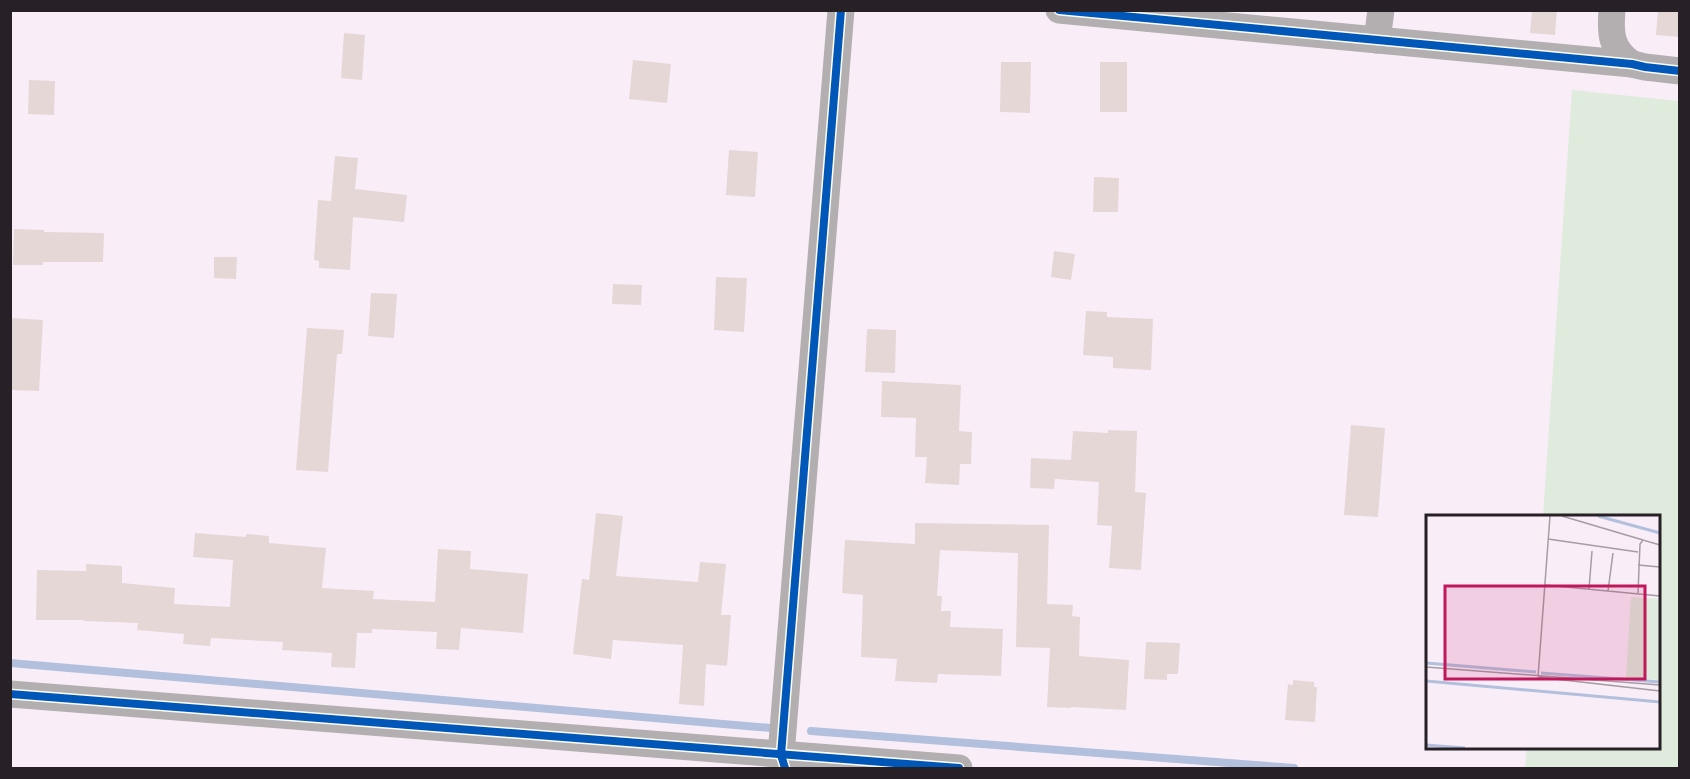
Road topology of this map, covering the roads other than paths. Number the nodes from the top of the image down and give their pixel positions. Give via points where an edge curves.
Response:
1 (841, 10) edge
2 (1059, 10) edge
3 (1381, 10) edge
4 (1612, 10) edge
5 (1213, 18) edge
6 (1377, 40) junction
7 (1632, 63) junction
8 (1680, 71) edge
9 (10, 694) edge
10 (783, 764) edge
11 (959, 768) edge

1 - 10 street
2 - 5 street
3 - 6 street
4 - 7 street via 1610,30 1614,44 1621,56
5 - 6 street
6 - 7 street
7 - 8 street
9 - 10 street
10 - 11 street

